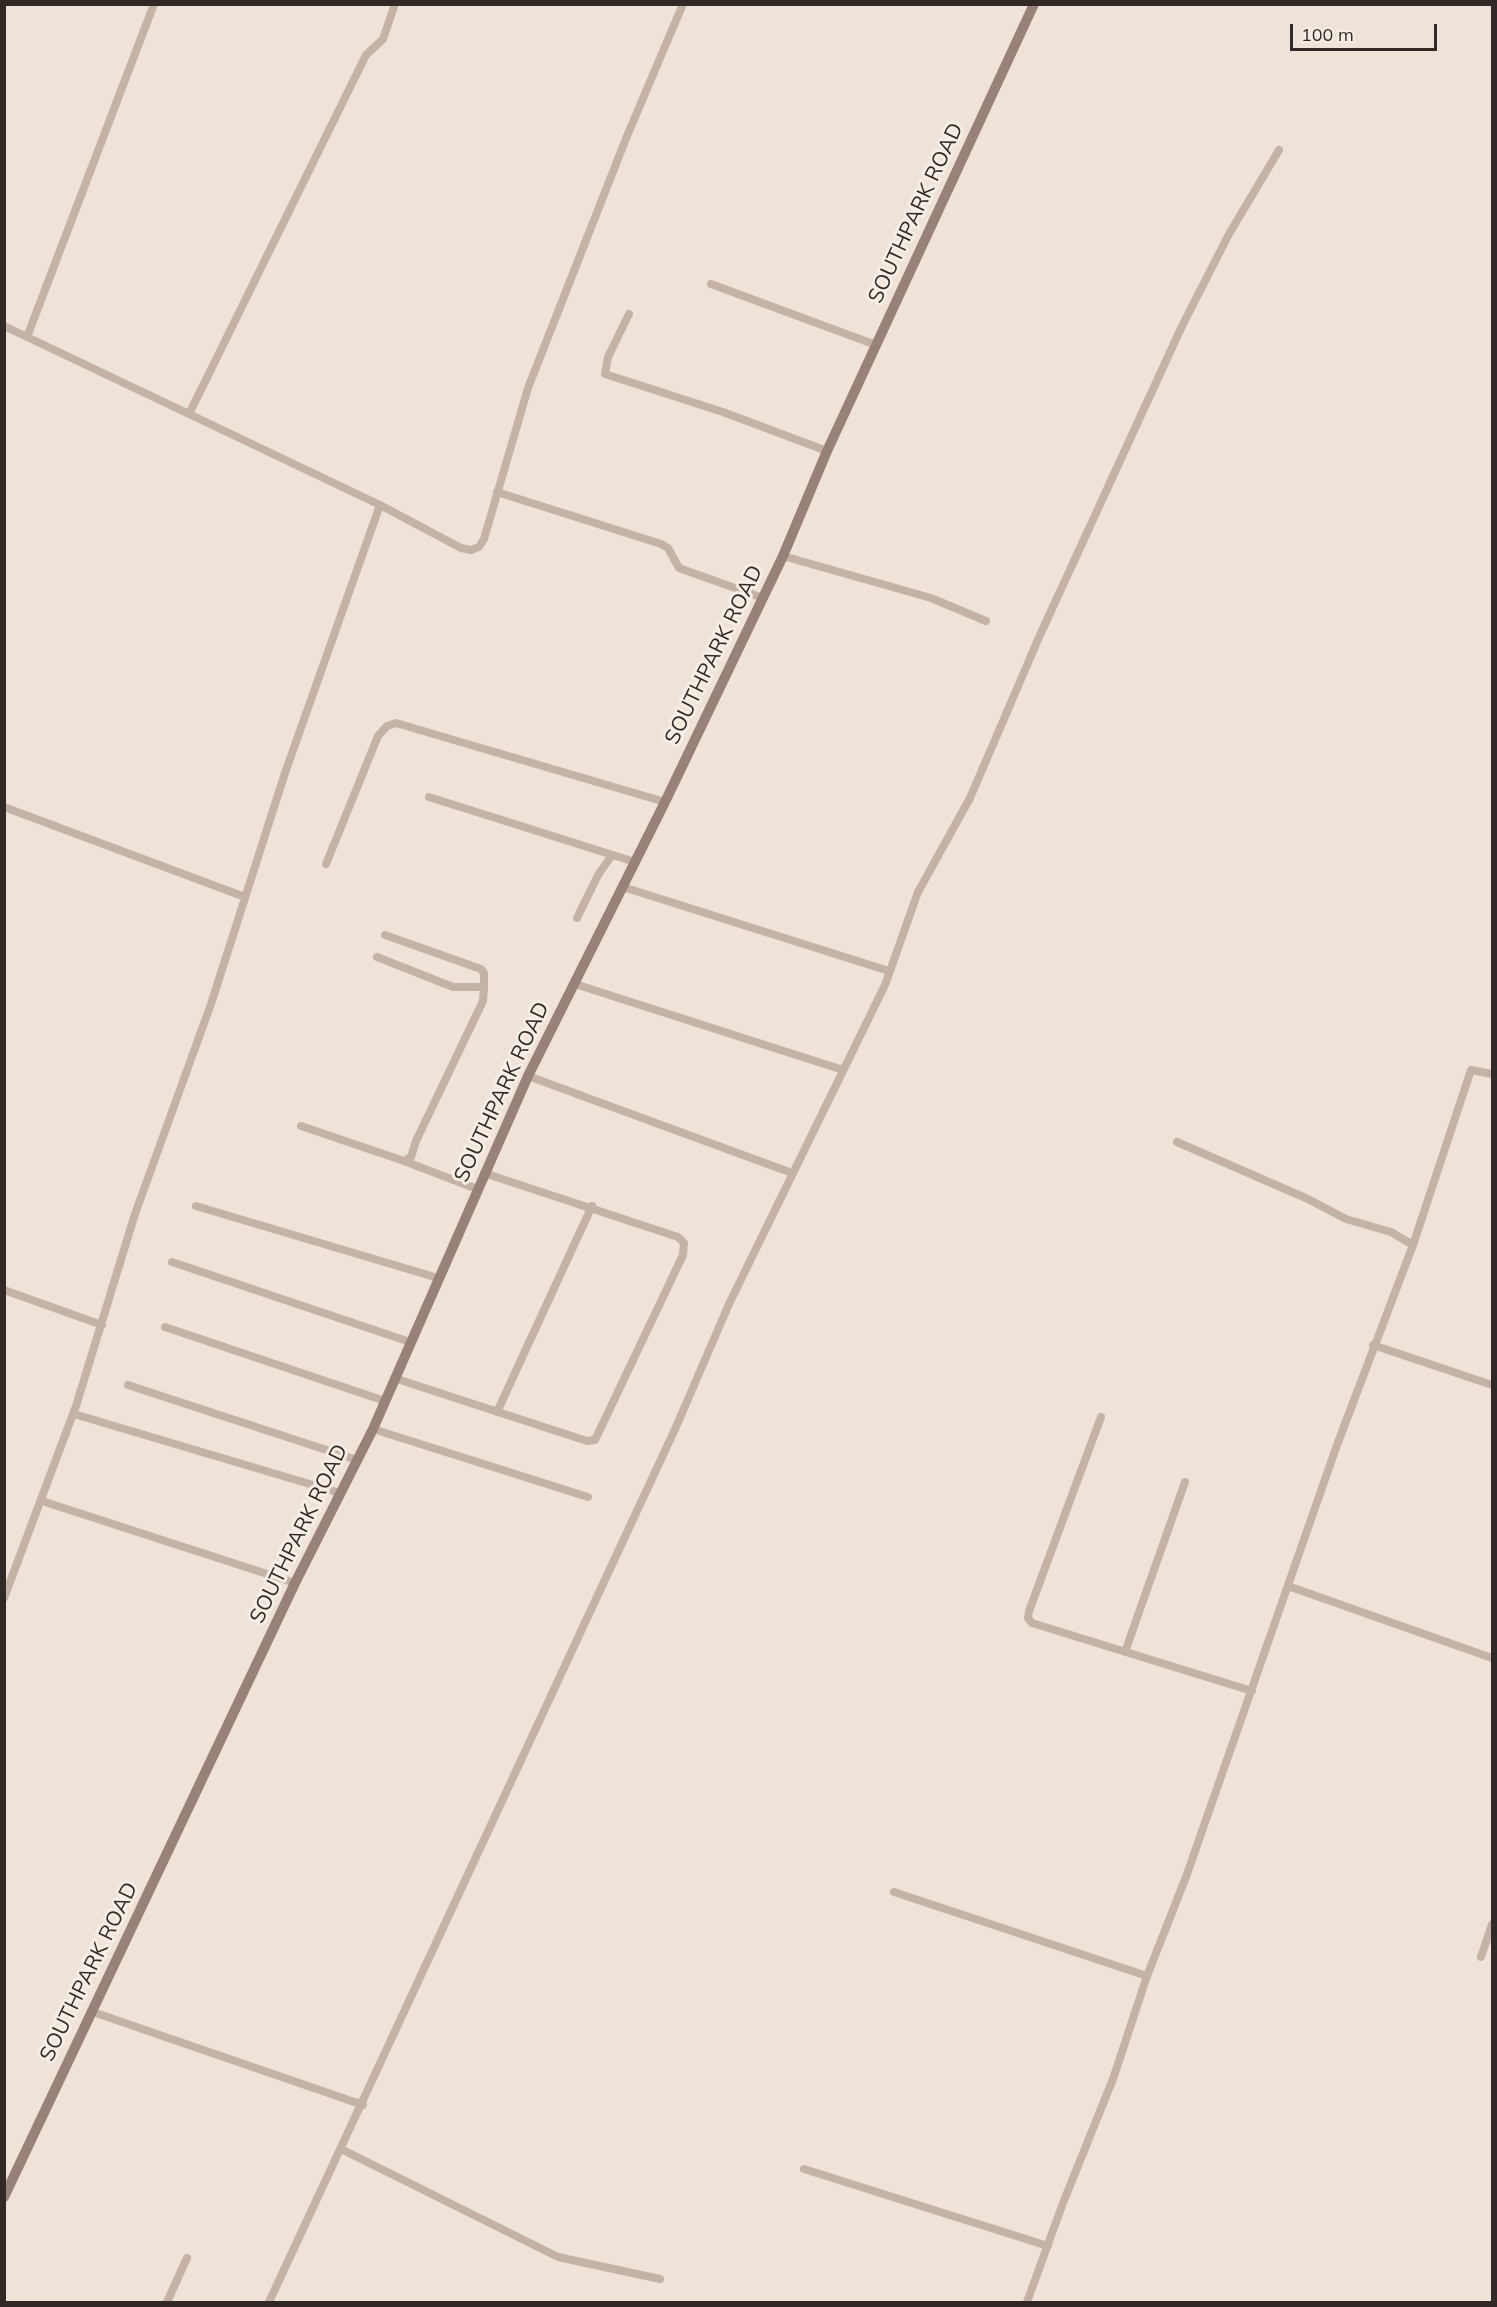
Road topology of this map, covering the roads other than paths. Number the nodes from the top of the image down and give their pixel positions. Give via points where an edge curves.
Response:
1 (154, 4) edge
2 (395, 4) edge
3 (683, 4) edge
4 (1034, 4) edge
5 (1279, 150) dead end
6 (711, 284) dead end
7 (629, 314) dead end
8 (4, 326) edge
9 (27, 337) junction
10 (876, 345) junction
11 (189, 414) junction
12 (827, 451) junction
13 (497, 492) junction
14 (380, 505) junction
15 (783, 556) junction
16 (763, 598) junction
17 (986, 621) dead end
18 (429, 797) dead end
19 (665, 802) junction
20 (4, 807) edge
21 (612, 855) junction
22 (635, 862) junction
23 (326, 864) dead end
24 (623, 887) junction
25 (245, 897) junction
26 (577, 918) dead end
27 (385, 935) dead end
28 (377, 957) dead end
29 (890, 971) junction
30 (575, 984) junction
31 (484, 987) junction
32 (843, 1070) junction
33 (1492, 1074) edge
34 (528, 1076) junction
35 (301, 1126) dead end
36 (1176, 1143) dead end
37 (404, 1161) junction
38 (484, 1173) junction
39 (792, 1173) junction
40 (477, 1189) junction
41 (196, 1206) dead end
42 (592, 1206) junction
43 (1413, 1245) junction
44 (172, 1262) dead end
45 (438, 1278) junction
46 (4, 1290) edge
47 (102, 1325) junction
48 (165, 1327) dead end
49 (410, 1342) junction
50 (1373, 1345) junction
51 (394, 1378) junction
52 (1492, 1384) edge
53 (128, 1385) dead end
54 (385, 1401) junction
55 (498, 1412) junction
56 (74, 1414) junction
57 (1101, 1417) dead end
58 (373, 1429) junction
59 (357, 1460) junction
60 (1185, 1482) dead end
61 (340, 1493) junction
62 (588, 1497) dead end
63 (42, 1501) junction
64 (295, 1583) junction
65 (1288, 1586) junction
66 (4, 1598) edge
67 (1125, 1652) junction
68 (1492, 1658) edge
69 (1252, 1691) junction
70 (894, 1892) dead end
71 (1492, 1923) edge
72 (1481, 1957) dead end
73 (1147, 1976) junction
74 (93, 2012) junction
75 (363, 2105) junction
76 (341, 2149) junction
77 (804, 2169) dead end
78 (4, 2197) edge
79 (1048, 2246) junction
80 (187, 2258) dead end
81 (660, 2279) dead end
82 (167, 2302) edge
83 (269, 2302) edge
84 (1027, 2302) edge

1 - 9 street
2 - 11 street via 383,39 366,55
3 - 13 street via 528,388
4 - 10 street, SOUTHPARK ROAD
5 - 29 street via 1229,234 1182,326 970,798 918,892
6 - 10 street
7 - 12 street via 608,357 605,374
8 - 9 street
9 - 11 street
10 - 12 street, SOUTHPARK ROAD
11 - 14 street
12 - 15 street, SOUTHPARK ROAD
13 - 14 street via 484,539 471,550
13 - 16 street via 661,544 668,548 679,568
14 - 25 street
15 - 16 street, SOUTHPARK ROAD
15 - 17 street via 931,598
16 - 19 street, SOUTHPARK ROAD
18 - 21 street
19 - 22 street, SOUTHPARK ROAD
19 - 23 street via 396,723 378,736
20 - 25 street
21 - 22 street
21 - 26 street
22 - 24 street, SOUTHPARK ROAD
24 - 29 street
24 - 30 street, SOUTHPARK ROAD
25 - 47 street via 197,1046 135,1214
27 - 31 street via 481,969
28 - 31 street via 453,987
29 - 32 street
30 - 32 street
30 - 34 street, SOUTHPARK ROAD
31 - 37 street via 483,1001 411,1157
32 - 39 street
33 - 43 street via 1470,1070
34 - 38 street, SOUTHPARK ROAD
34 - 39 street
35 - 37 street
36 - 43 street via 1308,1198 1346,1219 1391,1232
37 - 40 street
38 - 40 street, SOUTHPARK ROAD
38 - 42 street
39 - 75 street
40 - 45 street, SOUTHPARK ROAD
41 - 45 street
42 - 55 street
42 - 55 street via 678,1237 684,1244 683,1255 595,1440 587,1441
43 - 50 street
44 - 49 street
45 - 49 street, SOUTHPARK ROAD
46 - 47 street
47 - 56 street
48 - 54 street
49 - 51 street, SOUTHPARK ROAD
50 - 52 street
50 - 65 street
51 - 54 street, SOUTHPARK ROAD
51 - 55 street
53 - 59 street
54 - 58 street, SOUTHPARK ROAD
56 - 61 street
56 - 63 street
57 - 67 street via 1028,1618 1032,1623
58 - 59 street, SOUTHPARK ROAD
58 - 62 street
59 - 61 street, SOUTHPARK ROAD
60 - 67 street
61 - 64 street, SOUTHPARK ROAD
63 - 64 street
63 - 66 street
64 - 74 street, SOUTHPARK ROAD
65 - 68 street
65 - 69 street
67 - 69 street
69 - 73 street
70 - 73 street
71 - 72 street
73 - 79 street via 1113,2079
74 - 75 street
74 - 78 street, SOUTHPARK ROAD
75 - 76 street
76 - 81 street via 558,2257
76 - 83 street
77 - 79 street
79 - 84 street
80 - 82 street

